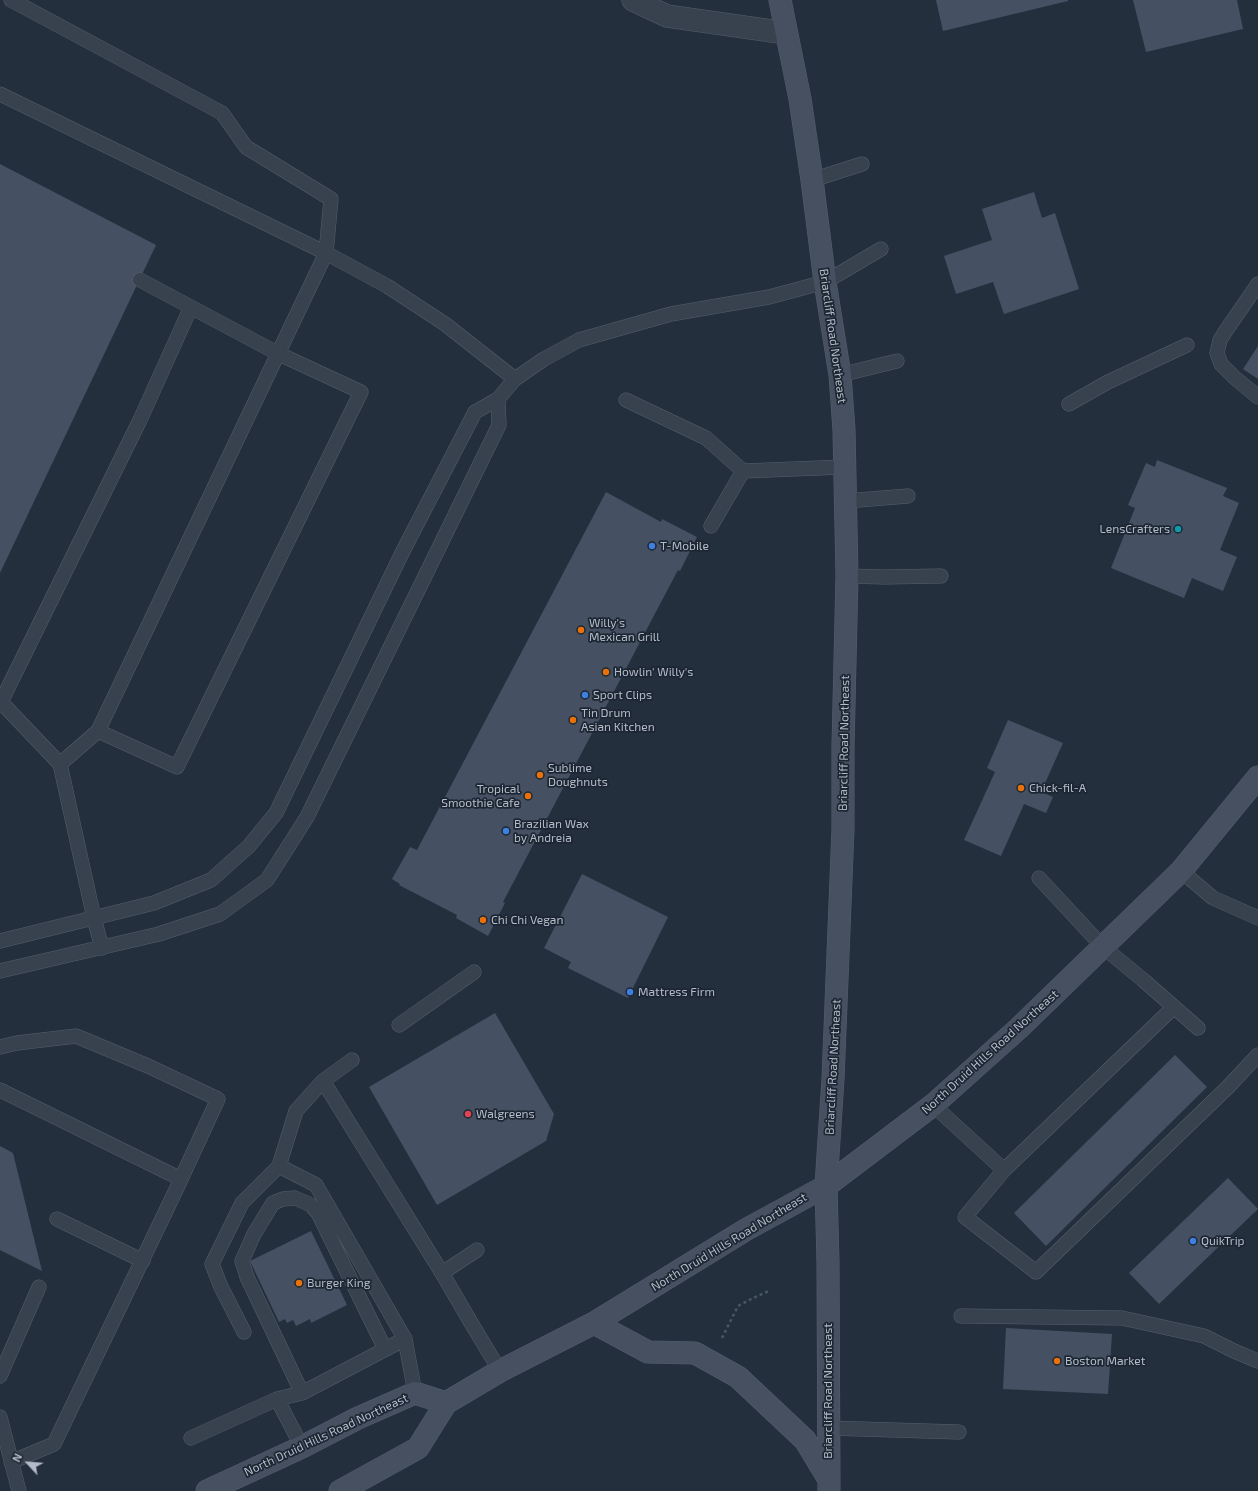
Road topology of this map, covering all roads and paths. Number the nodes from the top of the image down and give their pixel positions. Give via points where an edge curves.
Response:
1 (11, 0) edge
2 (633, 0) edge
3 (780, 0) edge
4 (786, 33) junction
5 (0, 94) edge
6 (862, 164) dead end
7 (812, 180) junction
8 (880, 249) dead end
9 (326, 253) junction
10 (140, 280) dead end
11 (825, 282) junction
12 (1258, 284) edge
13 (191, 307) junction
14 (1187, 345) dead end
15 (278, 353) junction
16 (897, 361) dead end
17 (840, 375) junction
18 (515, 379) junction
19 (1258, 396) edge
20 (498, 399) junction
21 (626, 400) dead end
22 (1069, 404) dead end
23 (844, 467) junction
24 (743, 471) junction
25 (908, 496) dead end
26 (846, 501) junction
27 (711, 526) dead end
28 (847, 576) junction
29 (941, 576) dead end
30 (1, 701) edge
31 (98, 731) junction
32 (60, 764) junction
33 (1258, 777) edge
34 (1182, 871) junction
35 (1039, 878) dead end
36 (94, 918) junction
37 (1258, 918) edge
38 (0, 941) edge
39 (1103, 947) junction
40 (102, 948) junction
41 (0, 971) edge
42 (474, 972) dead end
43 (1174, 1007) junction
44 (399, 1025) dead end
45 (1198, 1028) dead end
46 (0, 1047) edge
47 (1258, 1055) edge
48 (352, 1060) dead end
49 (323, 1081) junction
50 (0, 1090) edge
51 (933, 1105) junction
52 (279, 1166) junction
53 (1004, 1170) junction
54 (181, 1179) junction
55 (826, 1186) junction
56 (57, 1219) dead end
57 (477, 1250) dead end
58 (143, 1260) junction
59 (442, 1273) junction
60 (39, 1287) dead end
61 (769, 1291) dead end
62 (961, 1316) dead end
63 (594, 1323) junction
64 (244, 1332) dead end
65 (405, 1339) junction
66 (721, 1339) dead end
67 (385, 1349) junction
68 (1258, 1361) edge
69 (500, 1371) junction
70 (0, 1376) edge
71 (302, 1392) junction
72 (415, 1393) junction
73 (277, 1399) junction
74 (446, 1403) junction
75 (0, 1417) edge
76 (828, 1428) junction
77 (959, 1432) dead end
78 (191, 1438) dead end
79 (302, 1447) junction
80 (11, 1462) junction
81 (358, 1486) edge
82 (829, 1486) edge
83 (19, 1491) edge
84 (207, 1491) edge
85 (340, 1491) edge

1 - 9 lane via 222,113 246,147 331,200
2 - 4 street via 667,16
3 - 4 main road, Briarcliff Road Northeast
4 - 7 main road, Briarcliff Road Northeast via 800,99
5 - 9 lane
6 - 7 lane
7 - 11 main road, Briarcliff Road Northeast
8 - 11 lane
9 - 15 lane
9 - 18 lane via 387,286 445,324
10 - 13 lane
11 - 17 main road, Briarcliff Road Northeast
11 - 18 lane via 769,297 671,314 580,340 544,359
12 - 19 lane via 1220,340 1217,353 1221,364
13 - 15 lane
13 - 30 lane via 140,420
14 - 22 lane via 1108,382
15 - 31 lane
15 - 31 lane via 361,392 177,767
16 - 17 lane
17 - 23 main road, Briarcliff Road Northeast
18 - 20 lane
20 - 36 lane via 475,412 403,551 276,813 249,846 211,880 154,903
20 - 40 lane via 499,425 307,817 267,880 220,914 159,934
21 - 24 lane via 706,438
23 - 24 lane
23 - 26 main road, Briarcliff Road Northeast
24 - 27 lane
25 - 26 lane
26 - 28 main road, Briarcliff Road Northeast
28 - 29 lane
28 - 55 main road, Briarcliff Road Northeast via 841,902 834,1079
30 - 32 lane
31 - 32 lane
32 - 36 lane
33 - 34 main road, North Druid Hills Road Northeast
34 - 37 lane via 1213,898
34 - 39 main road, North Druid Hills Road Northeast
35 - 39 lane
36 - 38 lane
36 - 40 lane
39 - 43 lane
39 - 51 main road, North Druid Hills Road Northeast via 1020,1028
40 - 41 lane
42 - 44 lane
43 - 45 lane
43 - 53 lane
46 - 54 lane via 76,1036 218,1099
47 - 53 lane via 1036,1272 965,1217
48 - 49 lane
49 - 52 lane via 296,1111
49 - 59 lane
50 - 54 lane
51 - 53 lane
51 - 55 main road, North Druid Hills Road Northeast
52 - 64 lane via 242,1203 212,1264
52 - 65 lane via 316,1185
54 - 58 lane
55 - 63 main road, North Druid Hills Road Northeast via 747,1229
55 - 76 main road, Briarcliff Road Northeast
56 - 58 lane
57 - 59 lane
58 - 80 lane via 54,1444
59 - 69 lane
60 - 70 lane
61 - 66 path via 738,1306
62 - 68 lane via 1122,1318 1204,1336
63 - 69 main road, North Druid Hills Road Northeast
63 - 82 main road via 648,1352 695,1353 738,1377 805,1440
65 - 67 lane
65 - 72 lane
67 - 71 lane
67 - 71 lane via 318,1213 311,1205 295,1198 273,1203 242,1260 247,1277
69 - 74 main road, North Druid Hills Road Northeast
71 - 73 lane
72 - 74 main road, North Druid Hills Road Northeast
72 - 79 main road, North Druid Hills Road Northeast via 358,1418
73 - 78 lane
73 - 79 lane
74 - 81 main road, North Druid Hills Road Northeast via 418,1448
75 - 80 lane
76 - 77 lane
76 - 82 main road, Briarcliff Road Northeast
79 - 84 main road, North Druid Hills Road Northeast
80 - 83 lane
81 - 85 main road, North Druid Hills Road Northeast

